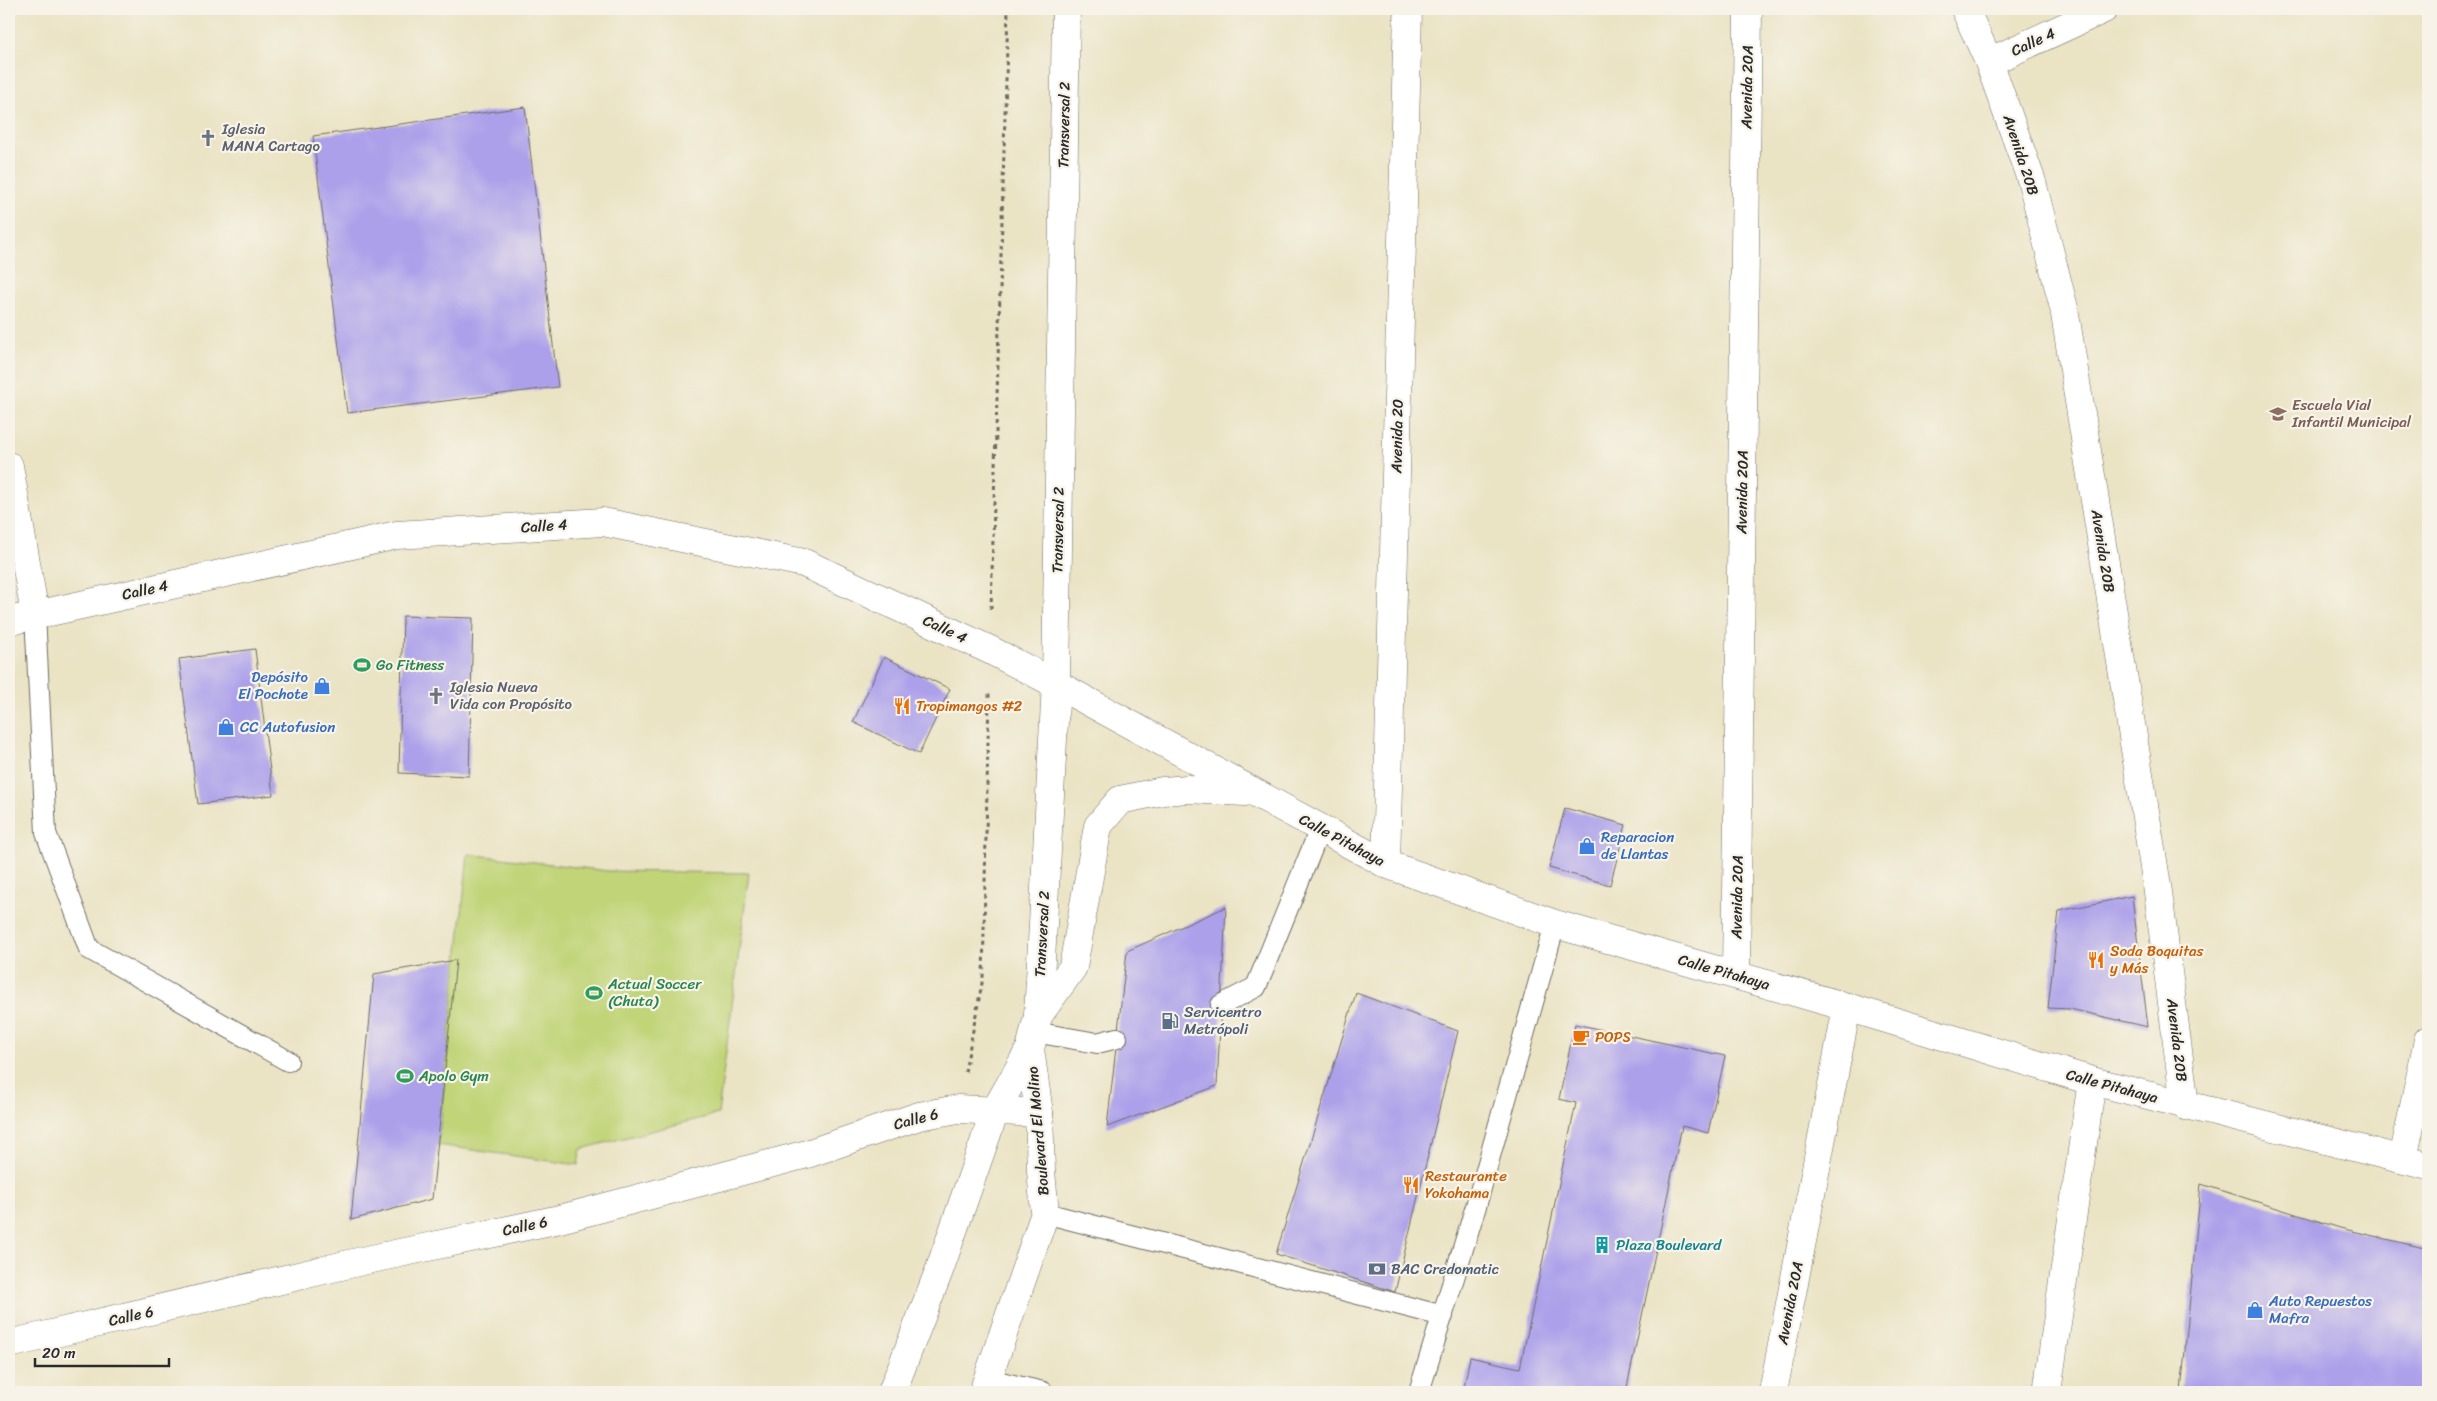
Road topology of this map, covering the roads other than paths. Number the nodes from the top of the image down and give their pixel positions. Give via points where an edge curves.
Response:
1 (1066, 9) edge
2 (1408, 9) edge
3 (1748, 9) edge
4 (1966, 9) edge
5 (2104, 9) edge
6 (1989, 62) junction
7 (9, 466) edge
8 (35, 614) junction
9 (9, 621) edge
10 (1056, 684) junction
11 (1251, 792) junction
12 (1320, 829) junction
13 (1386, 864) junction
14 (1555, 924) junction
15 (1736, 975) junction
16 (1221, 1005) dead end
17 (1847, 1007) junction
18 (1034, 1032) junction
19 (1117, 1038) dead end
20 (2428, 1040) edge
21 (288, 1061) dead end
22 (2092, 1082) junction
23 (2185, 1106) junction
24 (995, 1111) junction
25 (1039, 1113) junction
26 (2416, 1163) edge
27 (1045, 1213) junction
28 (1443, 1316) junction
29 (9, 1344) edge
30 (985, 1386) edge
31 (892, 1392) edge
32 (1043, 1392) edge
33 (1419, 1392) edge
34 (1772, 1392) edge
35 (2047, 1392) edge

1 - 10 street, Transversal 2
2 - 13 street, Avenida 20
3 - 15 street, Avenida 20A
4 - 6 street, Avenida 20B
5 - 6 street, Calle 4
6 - 23 street, Avenida 20B via 2032,182 2064,308 2158,892
7 - 8 street
8 - 9 street, Calle 4
8 - 10 street, Calle 4 via 397,535 603,522 804,562
8 - 21 lane via 46,833 89,948
10 - 11 street, Calle Pitahaya
10 - 18 street, Transversal 2
11 - 12 street, Calle Pitahaya
11 - 18 street via 1179,790 1120,800 1098,826 1073,967
12 - 13 street, Calle Pitahaya
12 - 16 lane via 1256,987
13 - 14 street, Calle Pitahaya
14 - 15 street, Calle Pitahaya
14 - 28 lane
15 - 17 street, Calle Pitahaya
17 - 22 street, Calle Pitahaya
17 - 34 street, Avenida 20A
18 - 19 lane via 1097,1043
18 - 24 street, Boulevard El Molino
18 - 25 street, Boulevard El Molino
20 - 26 street
22 - 23 street, Calle Pitahaya
22 - 35 street
23 - 26 street, Calle Pitahaya
24 - 25 street, Calle 6
24 - 29 street, Calle 6 via 958,1109 919,1116 798,1156 560,1219 362,1261
24 - 31 street, Boulevard El Molino
25 - 27 street, Boulevard El Molino
27 - 28 lane
27 - 30 street, Boulevard El Molino
28 - 33 lane
30 - 32 lane

